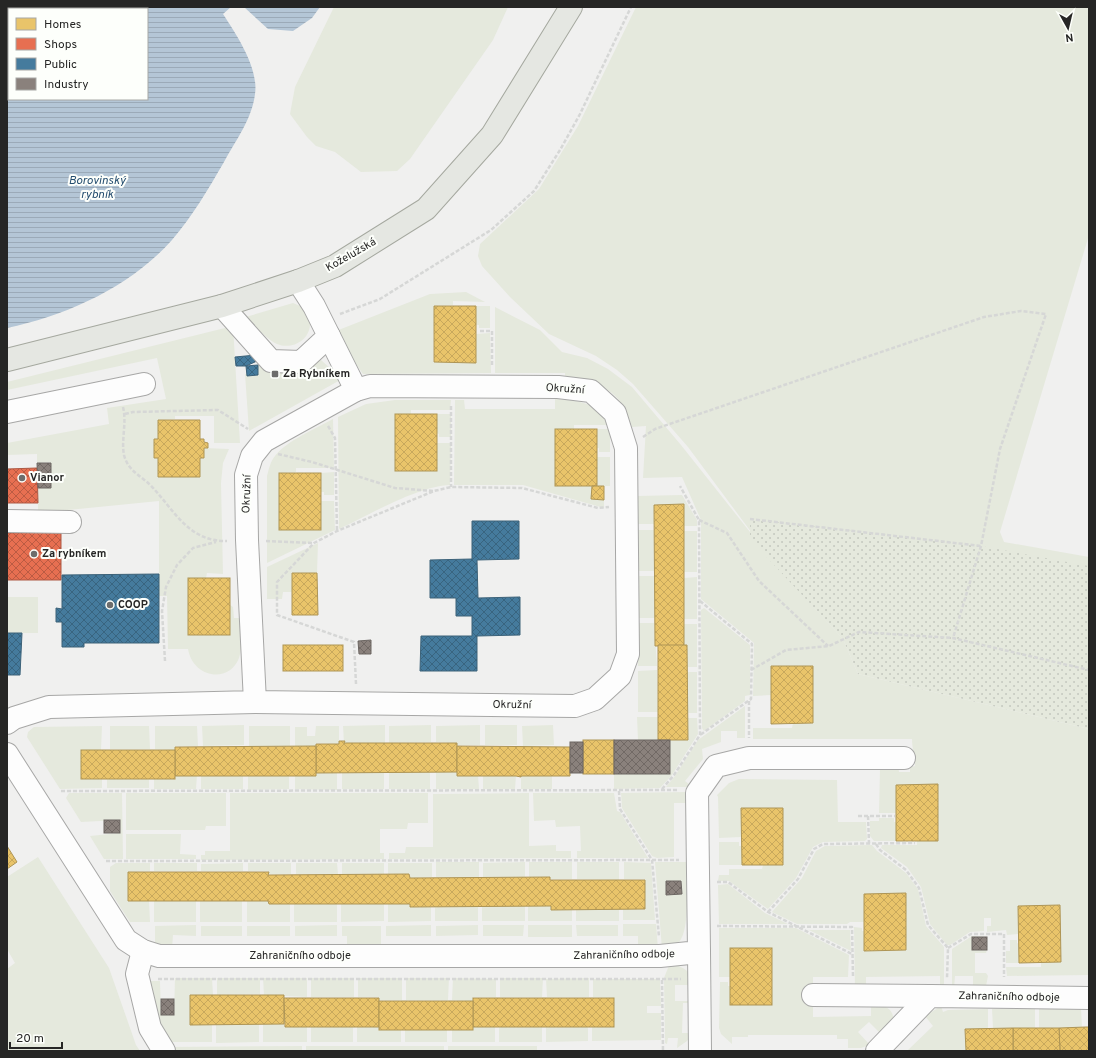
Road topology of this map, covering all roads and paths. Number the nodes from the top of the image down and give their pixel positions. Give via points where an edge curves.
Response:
1 (571, 7) edge
2 (631, 7) edge
3 (298, 281) junction
4 (222, 306) junction
5 (325, 329) junction
6 (480, 331) dead end
7 (7, 360) edge
8 (144, 384) dead end
9 (451, 386) junction
10 (492, 387) junction
11 (118, 389) junction
12 (356, 390) junction
13 (319, 410) junction
14 (7, 412) edge
15 (626, 448) junction
16 (680, 486) dead end
17 (451, 487) junction
18 (627, 506) junction
19 (750, 519) dead end
20 (699, 520) junction
21 (7, 521) edge
22 (70, 522) dead end
23 (337, 531) junction
24 (247, 540) junction
25 (216, 541) junction
26 (314, 543) junction
27 (981, 546) junction
28 (699, 601) junction
29 (953, 638) junction
30 (829, 646) junction
31 (165, 661) dead end
32 (752, 670) junction
33 (1089, 670) edge
34 (749, 701) junction
35 (255, 702) junction
36 (356, 703) junction
37 (7, 722) edge
38 (700, 735) junction
39 (7, 754) edge
40 (749, 758) junction
41 (904, 758) dead end
42 (662, 789) junction
43 (61, 791) dead end
44 (619, 791) junction
45 (697, 793) junction
46 (858, 816) dead end
47 (868, 816) junction
48 (894, 816) dead end
49 (869, 843) junction
50 (915, 843) dead end
51 (876, 844) junction
52 (652, 860) junction
53 (698, 860) junction
54 (106, 861) dead end
55 (716, 882) dead end
56 (768, 912) junction
57 (717, 926) dead end
58 (798, 926) junction
59 (948, 948) junction
60 (143, 951) junction
61 (699, 952) junction
62 (852, 954) junction
63 (660, 956) junction
64 (138, 979) junction
65 (700, 979) junction
66 (662, 980) junction
67 (813, 995) dead end
68 (853, 995) junction
69 (938, 996) junction
70 (1004, 997) junction
71 (1089, 998) edge
72 (164, 1051) edge
73 (663, 1051) edge
74 (700, 1051) edge
75 (877, 1051) edge

1 - 3 main road, Koželužská via 492,135 426,209 335,266
2 - 5 path via 580,114 534,191 491,230 380,299
3 - 4 main road, Koželužská
3 - 5 street
4 - 5 street via 271,361 301,362
4 - 7 main road, Koželužská
5 - 12 street
6 - 10 path via 492,331
8 - 11 street
9 - 10 street, Okružní
9 - 12 street, Okružní via 370,386
9 - 17 path
10 - 15 street, Okružní via 558,387 591,391 615,412
11 - 14 street
11 - 25 path via 125,416 124,456 132,471 153,488 172,513 192,531
12 - 13 street, Okružní
13 - 23 path via 335,438
13 - 24 street, Okružní via 264,441 252,456 246,475
15 - 18 street, Okružní
15 - 27 path via 655,429 984,318 1021,311 1046,314 1000,449
16 - 20 path
17 - 18 path via 522,488 598,508
17 - 23 path via 434,491
18 - 36 street, Okružní via 628,654 620,676 595,699 575,706
19 - 27 path
20 - 28 path
20 - 30 path via 727,533 759,582
21 - 22 street
23 - 26 path
24 - 25 path
24 - 26 path
24 - 35 street, Okružní
25 - 31 path via 193,548 177,565 166,587 162,611
26 - 36 path via 277,582 277,615 354,642
27 - 29 path
28 - 32 path via 752,644
28 - 38 path
29 - 30 path via 859,632
29 - 33 path
30 - 32 path via 786,650
32 - 34 path
34 - 38 path
34 - 40 path
35 - 36 street, Okružní
35 - 37 street, Okružní via 49,707
38 - 42 path
39 - 60 street, Zahraničního odboje via 126,940
40 - 41 street
40 - 45 street via 716,766
42 - 44 path
42 - 45 path via 689,790
43 - 44 path
44 - 52 path via 620,809
45 - 53 street
46 - 47 path
47 - 48 path
47 - 49 path
49 - 51 path
49 - 56 path via 823,844 814,849 798,879
50 - 51 path
51 - 59 path via 906,870 919,888 928,925
52 - 53 path
52 - 54 path
52 - 63 path
53 - 61 street
55 - 56 path via 728,882
56 - 58 path
57 - 58 path
58 - 62 path
58 - 62 path via 852,927
59 - 69 path
59 - 70 path via 970,934 1004,934
60 - 63 street, Zahraničního odboje via 159,956
60 - 64 street via 136,974
61 - 63 street, Zahraničního odboje
61 - 65 street
62 - 68 path
63 - 66 path
64 - 66 path
64 - 72 street via 150,1028
65 - 66 path
65 - 74 street
66 - 73 path
67 - 68 street, Zahraničního odboje
68 - 69 street, Zahraničního odboje
69 - 70 street, Zahraničního odboje
69 - 75 street
70 - 71 street, Zahraničního odboje

